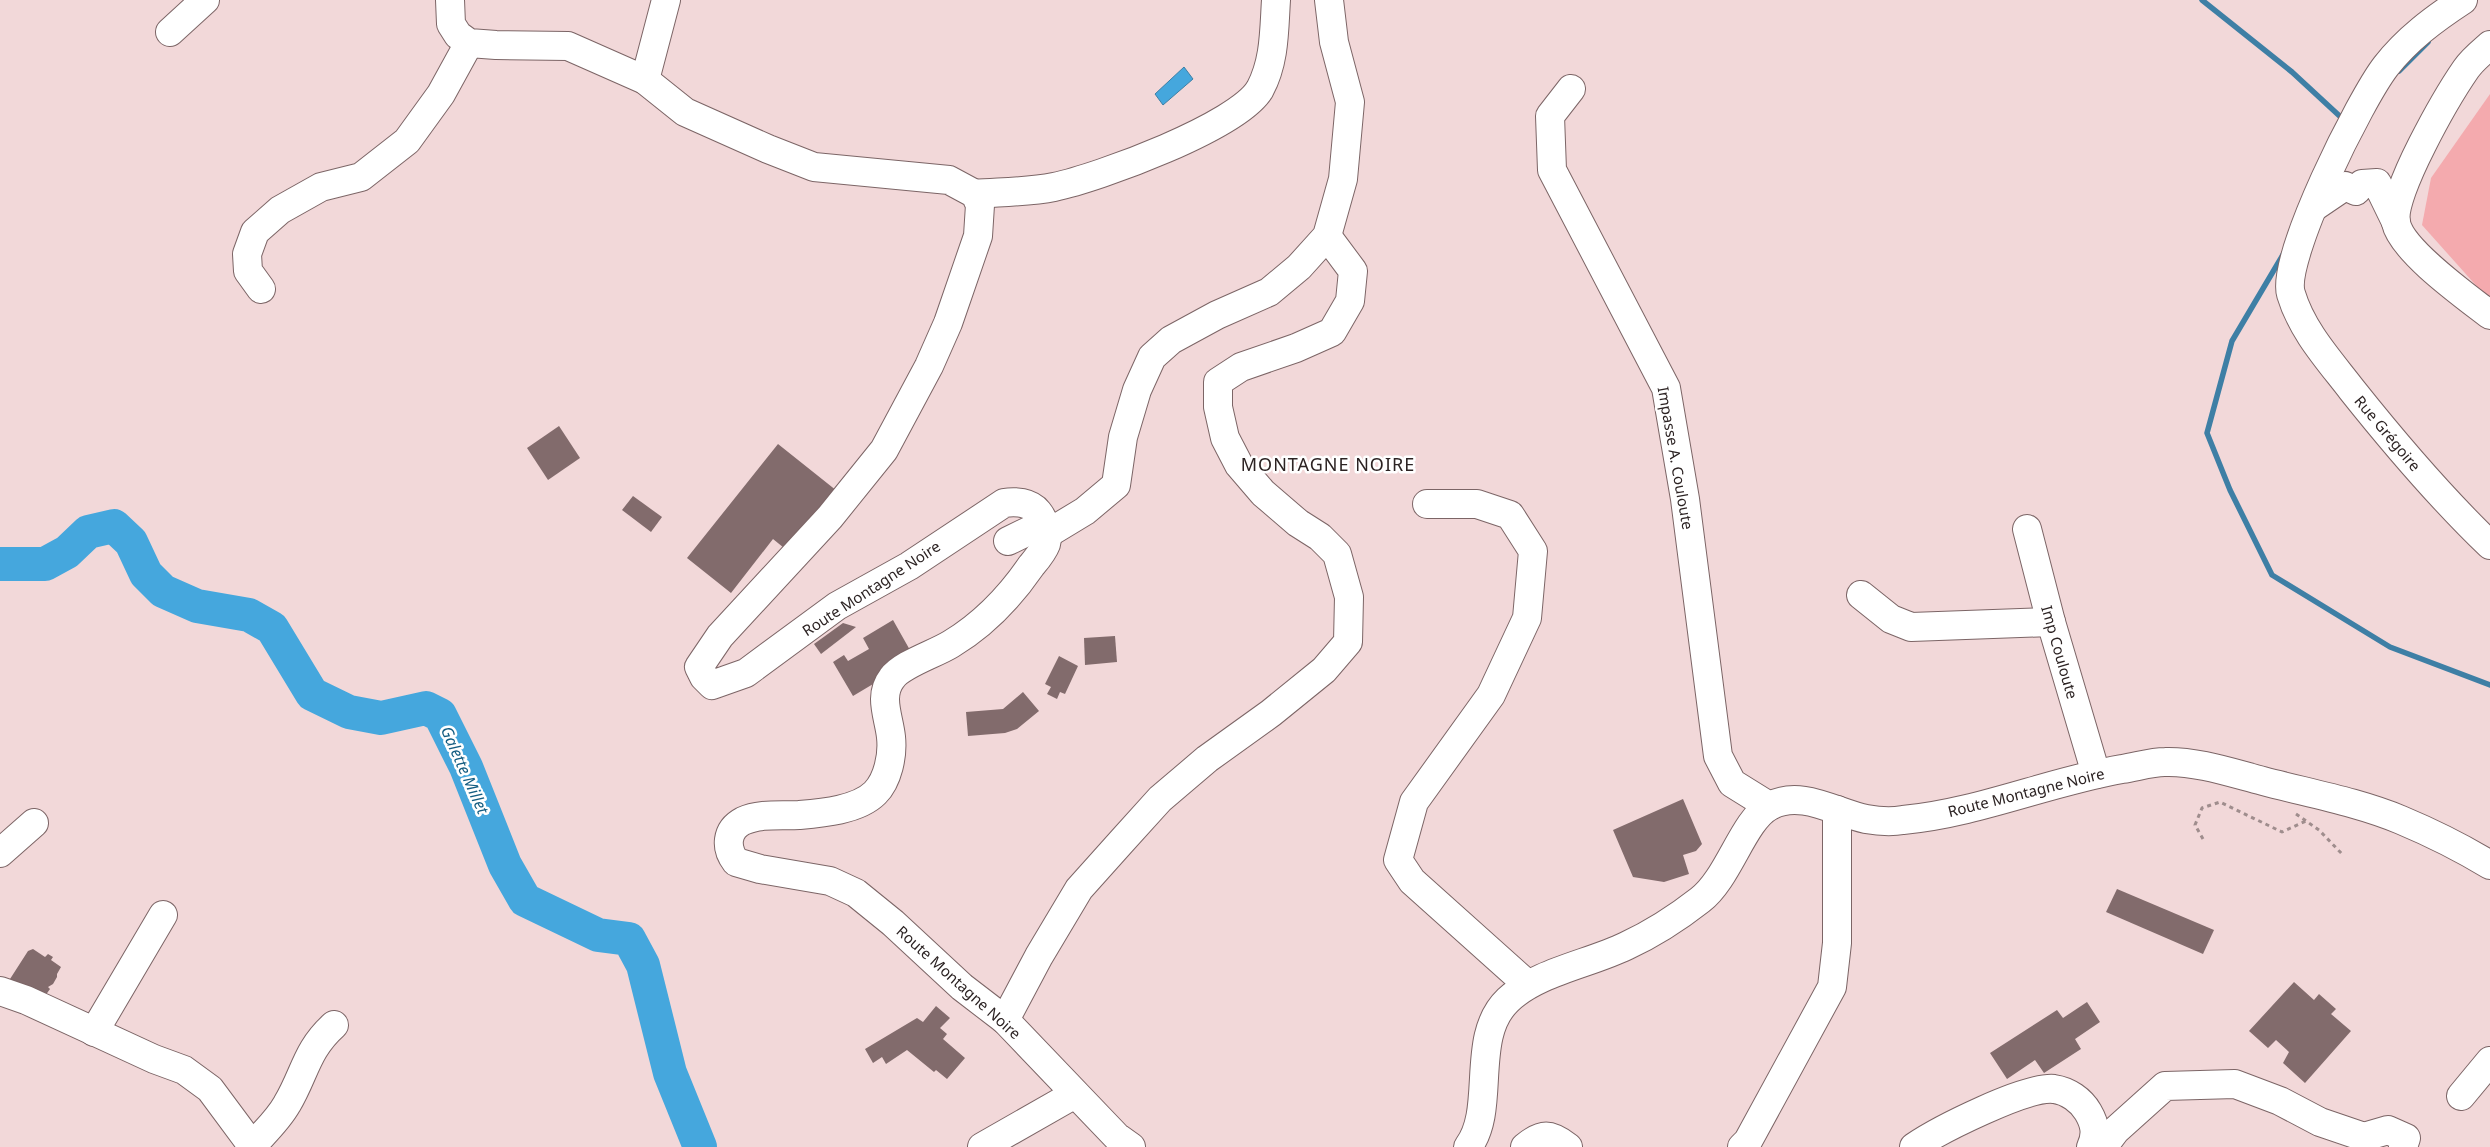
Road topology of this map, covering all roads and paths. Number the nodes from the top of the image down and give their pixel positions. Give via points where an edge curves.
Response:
1 (205, 0) edge
2 (450, 0) edge
3 (666, 0) edge
4 (1276, 0) edge
5 (1329, 0) edge
6 (2463, 0) edge
7 (170, 32) dead end
8 (469, 43) junction
9 (2490, 45) edge
10 (645, 80) junction
11 (1571, 89) dead end
12 (975, 194) junction
13 (2314, 207) junction
14 (2396, 222) junction
15 (1326, 236) junction
16 (261, 289) dead end
17 (2490, 315) edge
18 (1427, 504) dead end
19 (2027, 529) dead end
20 (1048, 539) junction
21 (1008, 541) dead end
22 (2490, 545) edge
23 (1860, 594) dead end
24 (2051, 622) junction
25 (2096, 774) junction
26 (1769, 806) junction
27 (1837, 810) junction
28 (2306, 821) dead end
29 (34, 823) dead end
30 (2203, 839) dead end
31 (0, 853) edge
32 (2490, 865) edge
33 (163, 915) dead end
34 (1527, 984) junction
35 (1, 993) edge
36 (1005, 1020) junction
37 (334, 1025) dead end
38 (94, 1032) junction
39 (2490, 1061) edge
40 (1076, 1094) junction
41 (2461, 1096) dead end
42 (252, 1147) edge
43 (982, 1147) edge
44 (1131, 1147) edge
45 (1468, 1147) edge
46 (1525, 1147) edge
47 (1568, 1147) edge
48 (1742, 1147) edge
49 (1914, 1147) edge
50 (2091, 1147) edge
51 (2103, 1147) edge
52 (2403, 1147) edge

1 - 7 street
2 - 8 street via 451,24
3 - 10 street
4 - 12 street via 1274,48 1260,89 1244,108 1155,155 1109,170 1054,187
5 - 15 street via 1334,42 1350,102 1343,179
6 - 13 street, Rue Grégoire via 2412,37 2385,67 2345,133
8 - 10 street via 568,46
8 - 16 street via 441,94 407,141 361,177 321,187 280,210 255,232 247,254 248,271
9 - 14 street via 2467,66 2436,117 2399,196
10 - 12 street via 685,112 814,167 949,180
11 - 26 street, Impasse A. Couloute via 1550,116 1552,170 1666,388 1685,499 1718,756 1732,783
12 - 20 street, Route Montagne Noire via 981,221 948,324 884,450 830,517 720,636 699,666 712,685 746,673 837,606 909,566 1004,502 1023,503 1037,511
13 - 14 street via 2339,188 2345,186 2356,190 2362,184 2377,183
13 - 22 street, Rue Grégoire via 2290,278 2290,292 2298,312 2314,342 2387,434 2451,507
14 - 17 street via 2402,236 2431,269
15 - 20 street via 1269,292 1172,340 1152,357 1137,390 1123,437 1116,485
15 - 36 street via 1353,271 1350,301 1332,332 1241,367 1218,382 1218,407 1225,438 1239,465 1263,493 1320,537 1336,554 1349,597 1348,642 1324,670 1160,799 1079,889
18 - 34 street via 1477,504 1510,515 1533,551 1527,618 1491,695 1414,802 1398,860 1412,881
19 - 24 street, Imp Couloute
20 - 21 street
20 - 36 street, Route Montagne Noire via 1017,586 986,620 892,678 885,696 891,753 884,780 874,794 839,809 743,821 729,836 727,846 736,862 830,881 856,893 893,922 962,987
23 - 24 street via 1891,619 1911,627
24 - 25 street, Imp Couloute
25 - 27 street, Route Montagne Noire via 1989,804 1902,821 1867,819
25 - 32 street, Route Montagne Noire via 2165,762 2206,767 2399,819 2466,850
26 - 27 street, Route Montagne Noire via 1789,800 1810,801
26 - 34 street via 1752,822 1730,864 1704,896 1674,919 1626,946
27 - 48 street via 1837,943 1832,987
28 - 30 path via 2282,832 2220,802 2202,808 2194,825
29 - 31 street
33 - 38 street
34 - 45 street via 1493,1017 1478,1125
35 - 38 street via 26,1000
36 - 40 street, Route Montagne Noire
37 - 42 street via 309,1054 288,1104
38 - 42 street via 184,1070 210,1089
39 - 41 street
40 - 43 street
40 - 44 street, Route Montagne Noire via 1117,1137
46 - 47 street via 1544,1135
49 - 50 street via 1995,1106 2035,1090 2054,1089 2070,1094 2086,1108 2095,1123
51 - 52 street via 2116,1130 2165,1086 2235,1084 2280,1101 2320,1122 2364,1137 2388,1130 2406,1138

